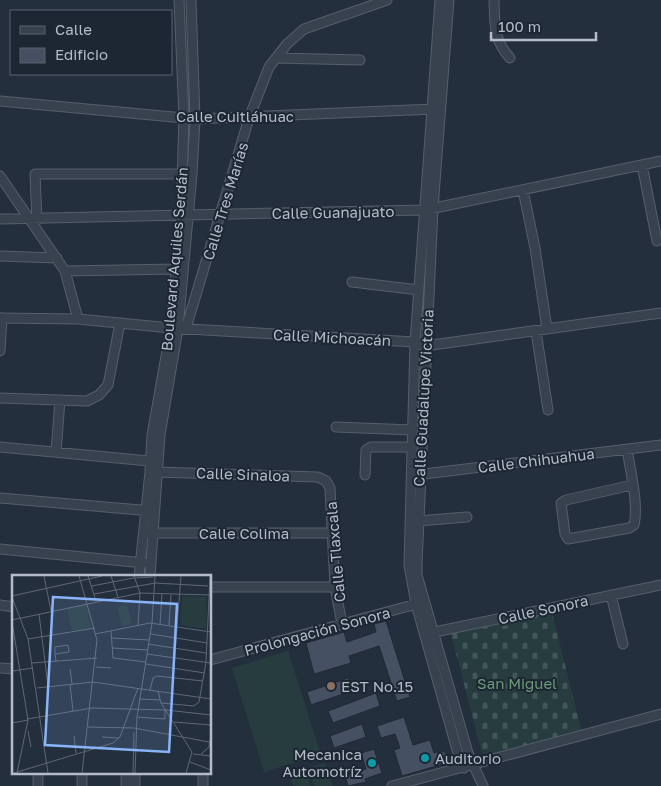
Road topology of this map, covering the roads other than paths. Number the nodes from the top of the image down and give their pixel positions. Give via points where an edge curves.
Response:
1 (179, 0) edge
2 (191, 0) edge
3 (387, 0) edge
4 (440, 0) edge
5 (449, 0) edge
6 (494, 0) edge
7 (276, 58) junction
8 (510, 58) dead end
9 (360, 60) dead end
10 (0, 101) edge
11 (436, 109) junction
12 (184, 118) junction
13 (250, 118) junction
14 (195, 119) junction
15 (661, 161) edge
16 (642, 165) junction
17 (183, 174) junction
18 (0, 176) edge
19 (523, 190) junction
20 (429, 209) junction
21 (222, 214) junction
22 (184, 216) junction
23 (0, 219) edge
24 (34, 220) junction
25 (658, 241) dead end
26 (0, 256) edge
27 (57, 258) junction
28 (176, 269) junction
29 (65, 271) junction
30 (352, 282) dead end
31 (419, 290) junction
32 (661, 313) edge
33 (661, 317) edge
34 (1, 318) edge
35 (78, 319) junction
36 (120, 323) junction
37 (178, 328) junction
38 (547, 329) junction
39 (536, 331) junction
40 (415, 342) junction
41 (425, 346) junction
42 (0, 351) edge
43 (0, 398) edge
44 (60, 400) junction
45 (548, 410) dead end
46 (336, 427) dead end
47 (413, 430) junction
48 (661, 445) edge
49 (0, 447) edge
50 (413, 447) junction
51 (627, 449) junction
52 (56, 452) junction
53 (150, 461) junction
54 (155, 472) junction
55 (365, 475) dead end
56 (415, 475) junction
57 (326, 481) joint
58 (632, 485) junction
59 (0, 498) edge
60 (151, 511) junction
61 (467, 517) dead end
62 (418, 520) junction
63 (144, 533) junction
64 (154, 533) junction
65 (333, 533) junction
66 (0, 549) edge
67 (140, 562) junction
68 (151, 564) junction
69 (139, 575) edge
70 (150, 575) edge
71 (661, 585) edge
72 (211, 587) edge
73 (335, 587) junction
74 (611, 595) junction
75 (421, 603) junction
76 (342, 624) junction
77 (429, 633) junction
78 (623, 644) dead end
79 (211, 660) edge
80 (661, 714) edge
81 (469, 766) junction
82 (430, 776) junction
83 (392, 786) edge
84 (434, 786) edge
85 (483, 786) edge

1 - 12 street, Boulevard Aquiles Serdán
2 - 14 street, Boulevard Aquiles Serdán
3 - 7 street, Calle Tres Marías via 304,29 286,44
4 - 11 street, Calle Guadalupe Victoria
5 - 11 street, Calle Guadalupe Victoria
6 - 8 street via 499,46
7 - 9 street
7 - 13 street, Calle Tres Marías via 269,67
10 - 12 street, Calle Cuitláhuac
11 - 13 street, Calle Cuitláhuac
11 - 20 street, Calle Guadalupe Victoria
12 - 14 street, Calle Cuitláhuac
12 - 17 street, Boulevard Aquiles Serdán
13 - 14 street, Calle Cuitláhuac
13 - 21 street, Calle Tres Marías
14 - 22 street, Boulevard Aquiles Serdán
15 - 16 street, Calle Guanajuato
16 - 19 street, Calle Guanajuato
16 - 25 street
17 - 22 street, Boulevard Aquiles Serdán
17 - 24 street via 34,174
18 - 24 street
19 - 20 street, Calle Guanajuato
19 - 38 street
20 - 21 street, Calle Guanajuato
20 - 31 street, Calle Guadalupe Victoria
20 - 41 street, Calle Guadalupe Victoria
21 - 22 street, Calle Guanajuato
21 - 37 street, Calle Tres Marías
22 - 24 street, Calle Guanajuato
22 - 28 street, Boulevard Aquiles Serdán
22 - 37 street, Boulevard Aquiles Serdán
23 - 24 street, Calle Guanajuato
24 - 27 street
26 - 27 street
27 - 29 street
28 - 29 street
28 - 37 street, Boulevard Aquiles Serdán
29 - 35 street
30 - 31 street
31 - 40 street, Calle Guadalupe Victoria
32 - 33 street
32 - 38 street, Calle Michoacán
34 - 35 street, Calle Michoacán
34 - 42 street
35 - 36 street, Calle Michoacán
36 - 37 street, Calle Michoacán
36 - 44 street via 108,385 99,395 87,400
37 - 40 street, Calle Michoacán
37 - 53 street, Boulevard Aquiles Serdán via 152,435
37 - 54 street, Boulevard Aquiles Serdán
38 - 39 street, Calle Michoacán
39 - 41 street, Calle Michoacán
39 - 45 street
40 - 41 street, Calle Michoacán
40 - 47 street, Calle Guadalupe Victoria
41 - 56 street, Calle Guadalupe Victoria
43 - 44 street
44 - 52 street
46 - 47 street
47 - 50 street, Calle Guadalupe Victoria
48 - 51 street, Calle Chihuahua
49 - 52 street
50 - 55 street via 371,447 366,450
50 - 56 street, Calle Guadalupe Victoria
51 - 56 street, Calle Chihuahua
51 - 58 street
52 - 53 street
53 - 54 street, Boulevard Aquiles Serdán
54 - 57 street, Calle Sinaloa via 318,477
54 - 60 street, Boulevard Aquiles Serdán
56 - 62 street, Calle Guadalupe Victoria
56 - 75 street, Calle Guadalupe Victoria via 409,565
57 - 65 street, Calle Tlaxcala via 330,488
58 - 58 street via 634,525 568,539 561,503
59 - 60 street
60 - 63 street, Boulevard Aquiles Serdán
60 - 64 street, Boulevard Aquiles Serdán
61 - 62 street
62 - 75 street, Calle Guadalupe Victoria via 417,575
63 - 64 street, Calle Colima
63 - 67 street, Boulevard Aquiles Serdán
64 - 65 street, Calle Colima
64 - 68 street, Boulevard Aquiles Serdán
65 - 73 street, Calle Tlaxcala
66 - 67 street
67 - 68 street
67 - 69 street, Boulevard Aquiles Serdán
68 - 70 street, Boulevard Aquiles Serdán
71 - 74 street, Calle Sonora
72 - 73 street
73 - 76 street, Calle Tlaxcala
74 - 77 street, Calle Sonora
74 - 78 street
75 - 76 street, Prolongación Sonora
75 - 77 street, Calle Guadalupe Victoria
76 - 79 street, Prolongación Sonora
77 - 81 street, Calle Guadalupe Victoria
80 - 81 street
81 - 82 street
81 - 85 street, Calle Guadalupe Victoria
82 - 83 street
82 - 84 street

